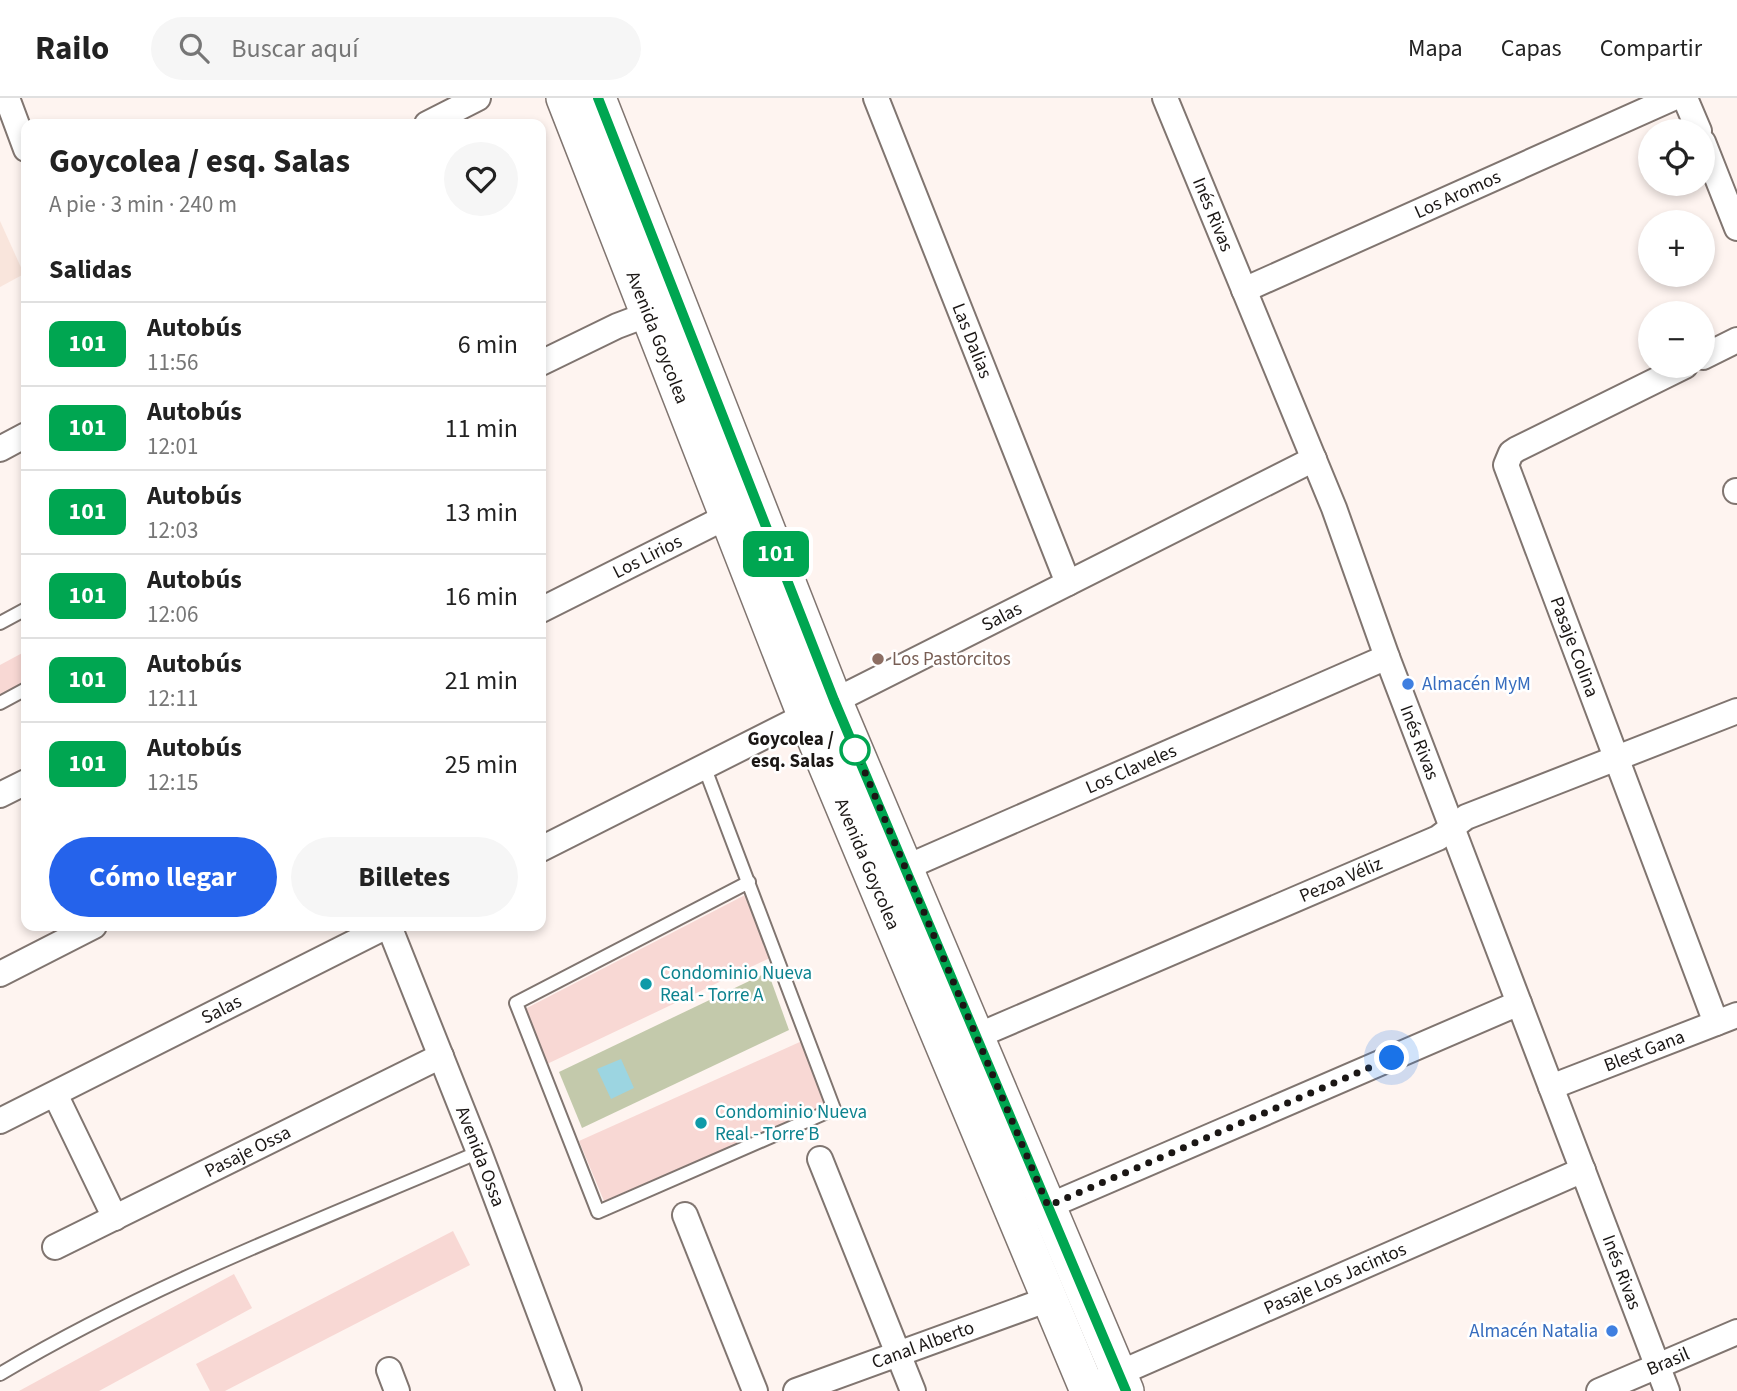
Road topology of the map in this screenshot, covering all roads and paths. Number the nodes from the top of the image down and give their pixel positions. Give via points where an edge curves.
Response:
1 (7, 98) edge
2 (478, 98) edge
3 (564, 98) edge
4 (598, 98) edge
5 (876, 98) edge
6 (1165, 98) edge
7 (1673, 98) edge
8 (1685, 98) edge
9 (437, 119) edge
10 (1694, 119) edge
11 (21, 136) edge
12 (1715, 172) edge
13 (1737, 228) edge
14 (1244, 290) junction
15 (664, 308) junction
16 (1737, 340) edge
17 (1715, 351) edge
18 (546, 361) edge
19 (1661, 378) edge
20 (21, 438) edge
21 (0, 449) edge
22 (1314, 459) junction
23 (742, 509) junction
24 (1068, 583) junction
25 (546, 607) edge
26 (21, 612) edge
27 (0, 623) edge
28 (1387, 657) junction
29 (21, 692) edge
30 (0, 703) edge
31 (820, 708) junction
32 (1737, 711) edge
33 (1616, 759) junction
34 (704, 766) junction
35 (21, 784) edge
36 (0, 795) edge
37 (1452, 827) junction
38 (546, 846) edge
39 (890, 875) junction
40 (748, 882) junction
41 (84, 931) edge
42 (378, 931) edge
43 (390, 931) edge
44 (0, 974) edge
45 (1519, 1003) junction
46 (1727, 1019) edge
47 (976, 1036) junction
48 (941, 1040) junction
49 (441, 1056) junction
50 (1551, 1087) junction
51 (55, 1094) junction
52 (0, 1121) edge
53 (479, 1152) junction
54 (820, 1159) dead end
55 (1583, 1170) junction
56 (1048, 1206) junction
57 (685, 1215) dead end
58 (115, 1217) junction
59 (1015, 1221) junction
60 (55, 1247) dead end
61 (1049, 1299) junction
62 (1737, 1332) edge
63 (898, 1354) junction
64 (1657, 1366) junction
65 (0, 1374) edge
66 (1123, 1382) edge
67 (1087, 1389) edge
68 (569, 1391) edge
69 (755, 1391) edge
70 (796, 1391) edge
71 (913, 1391) edge
72 (1599, 1391) edge
73 (1667, 1391) edge

1 - 11 street
2 - 9 street
3 - 15 street, Avenida Goycolea
4 - 15 street, Avenida Goycolea
5 - 24 street, Las Dalias
6 - 14 street, Inés Rivas
7 - 14 street, Los Aromos
8 - 10 street
12 - 13 street
14 - 22 street, Inés Rivas
15 - 18 street
15 - 23 street, Avenida Goycolea
16 - 17 street
19 - 33 street, Pasaje Colina via 1517,449 1506,465
20 - 21 street
22 - 24 street, Salas
22 - 28 street, Inés Rivas
23 - 25 street, Los Lirios
23 - 31 street, Avenida Goycolea
24 - 31 street, Salas
26 - 27 lane
28 - 37 street, Inés Rivas
28 - 39 street, Los Claveles
29 - 30 lane
31 - 34 street, Salas
31 - 39 street, Avenida Goycolea
32 - 33 street, Pezoa Véliz
33 - 37 street, Pezoa Véliz via 1466,817
33 - 46 street, Pasaje Colina
34 - 38 street, Salas
34 - 40 lane
35 - 36 street
37 - 45 street, Inés Rivas
37 - 47 street, Pezoa Véliz via 1426,844
39 - 47 street, Avenida Goycolea
39 - 48 street, Avenida Goycolea
40 - 40 lane via 834,1108 598,1212 516,1003
41 - 44 street
42 - 51 street, Salas
43 - 49 street, Avenida Ossa
45 - 50 street, Inés Rivas
45 - 56 street
46 - 50 street, Blest Gana
47 - 48 street, Pezoa Véliz
47 - 56 street, Avenida Goycolea
48 - 59 street, Avenida Goycolea
49 - 53 street, Avenida Ossa
49 - 58 street, Pasaje Ossa
50 - 55 street, Inés Rivas
51 - 52 street, Salas
51 - 58 street
53 - 65 lane via 198,1273 52,1343
53 - 68 street, Avenida Ossa
54 - 63 street
55 - 64 street, Inés Rivas
55 - 66 street, Pasaje Los Jacintos
56 - 59 street
56 - 66 street, Avenida Goycolea
57 - 69 street
58 - 60 street, Pasaje Ossa
59 - 61 street, Avenida Goycolea
61 - 63 street, Canal Alberto
61 - 67 street, Avenida Goycolea
62 - 64 street, Brasil
63 - 70 street, Canal Alberto
63 - 71 street
64 - 72 street, Brasil
64 - 73 street, Inés Rivas
66 - 67 street, Pasaje Los Jacintos

